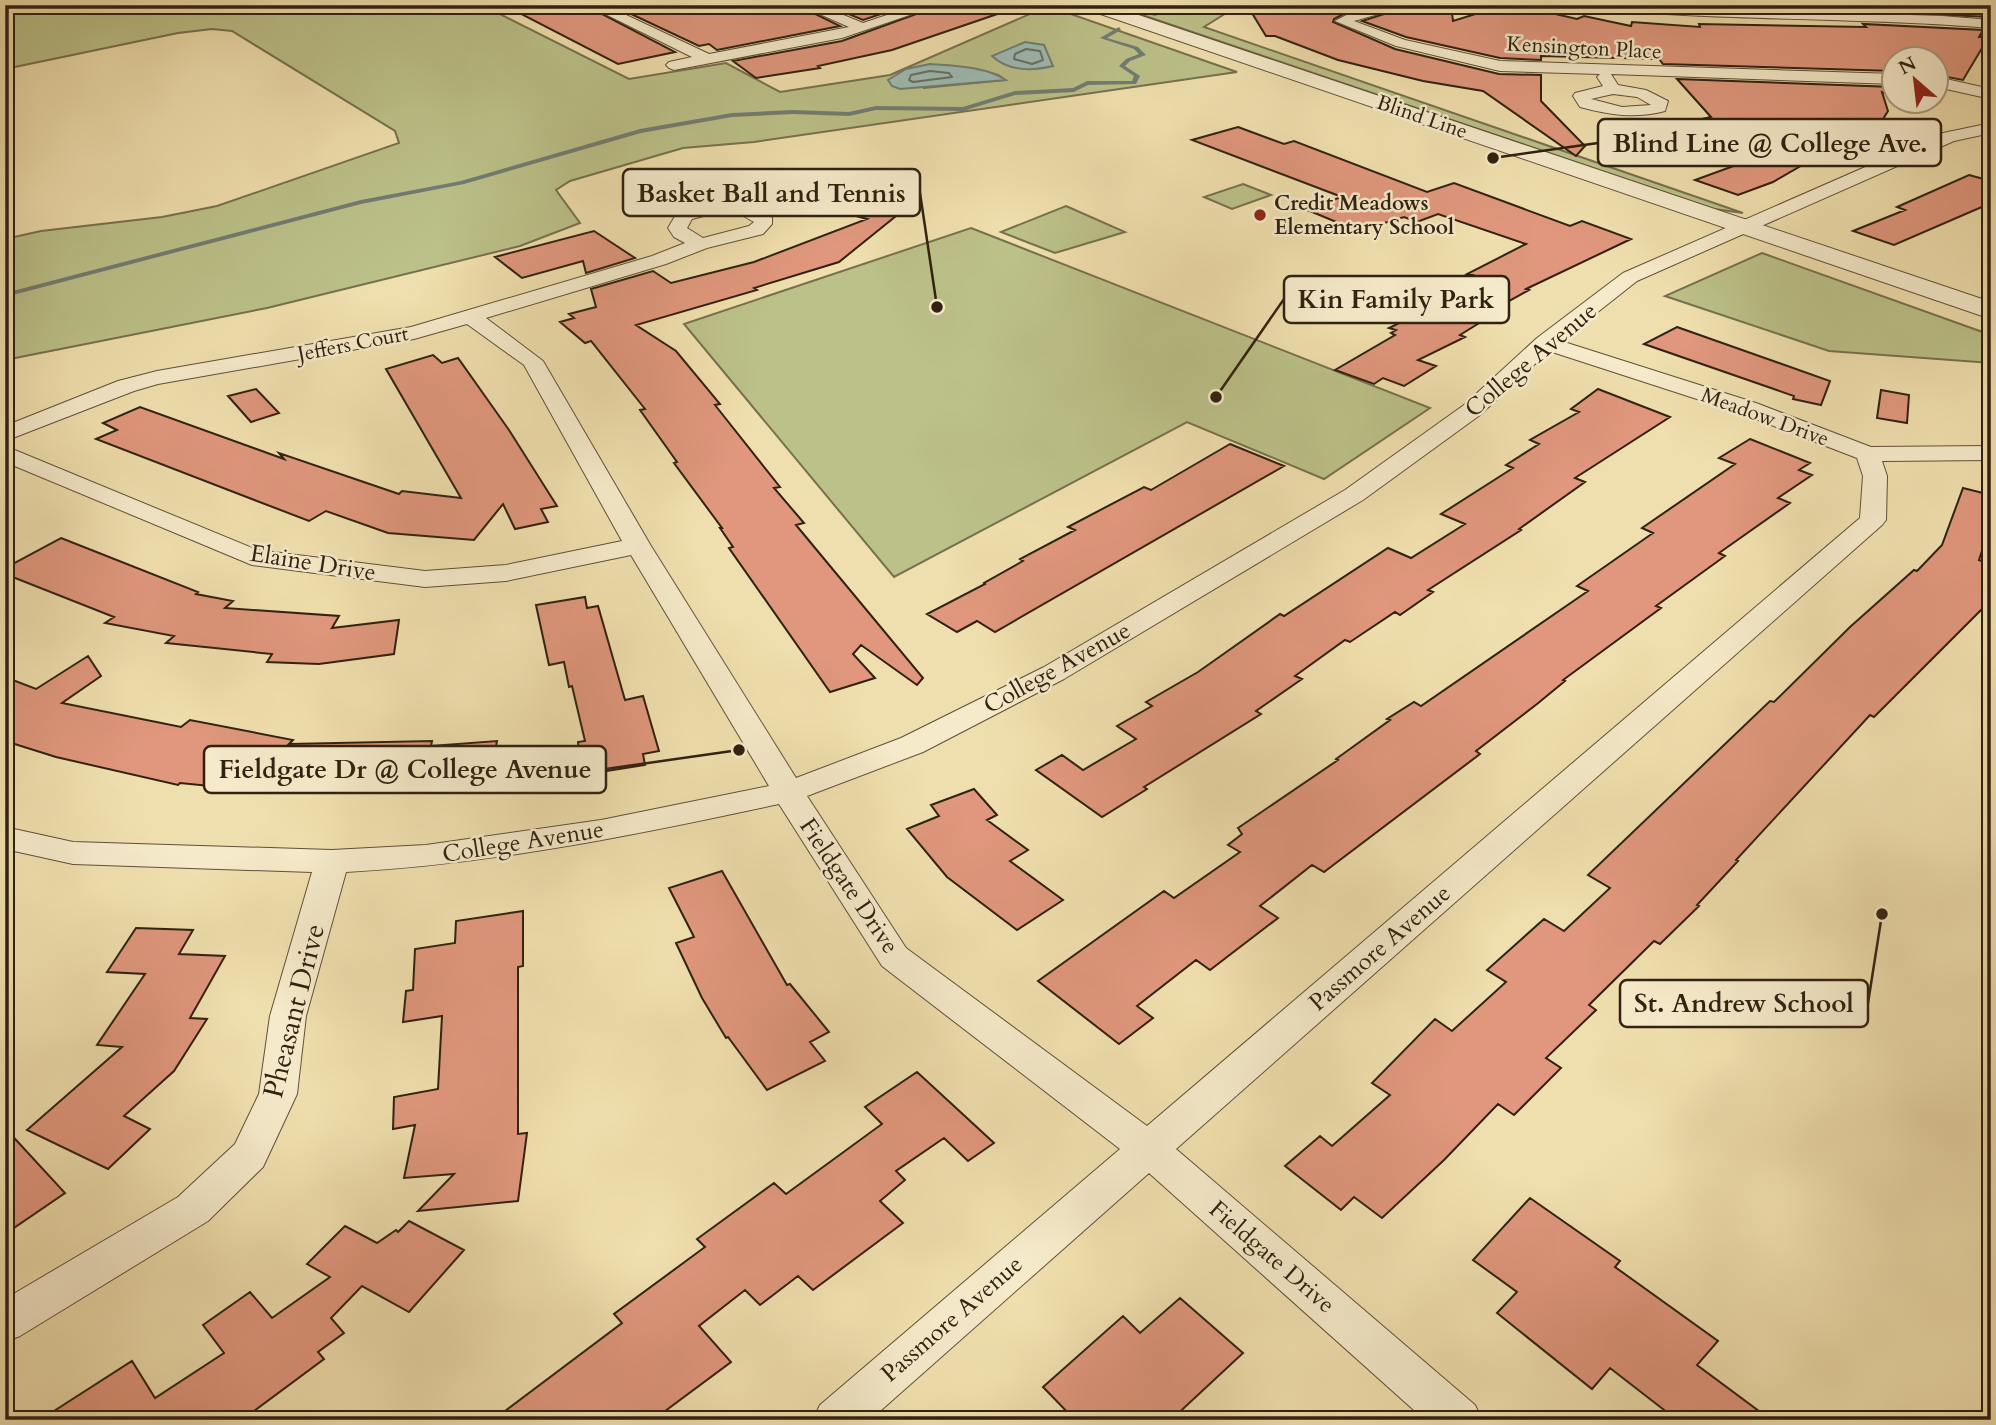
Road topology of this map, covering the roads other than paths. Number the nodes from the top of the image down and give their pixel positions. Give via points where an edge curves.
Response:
1 (594, 5) edge
2 (806, 5) edge
3 (932, 5) edge
4 (1092, 5) edge
5 (1403, 5) edge
6 (1597, 5) edge
7 (1991, 24) edge
8 (864, 28) junction
9 (707, 59) junction
10 (674, 65) dead end
11 (1600, 72) junction
12 (1881, 79) edge
13 (1951, 85) edge
14 (1614, 89) dead end
15 (1991, 94) edge
16 (1991, 128) edge
17 (1743, 225) junction
18 (700, 244) dead end
19 (1991, 311) edge
20 (471, 317) junction
21 (1545, 344) junction
22 (5, 435) edge
23 (5, 453) edge
24 (1991, 453) edge
25 (1868, 454) junction
26 (638, 545) junction
27 (788, 792) junction
28 (5, 838) edge
29 (332, 861) junction
30 (1149, 1149) junction
31 (5, 1322) edge
32 (836, 1420) edge
33 (1459, 1420) edge

1 - 9 street
2 - 8 street
3 - 8 street
4 - 17 street, Blind Line
5 - 11 street, Kensington Place via 1342,21 1477,63
6 - 7 street, Kensington Place via 1640,10 1887,15
8 - 9 street
9 - 10 street
11 - 12 street, Kensington Place
11 - 14 street
13 - 15 street
16 - 17 street, College Avenue via 1949,137
17 - 19 street, Blind Line
17 - 21 street, College Avenue via 1630,277
18 - 20 street, Jeffers Court
20 - 22 street, Jeffers Court via 381,340 183,371 125,386
20 - 26 street, Fieldgate Drive via 532,361
21 - 25 street, Meadow Drive via 1748,408
21 - 27 street, College Avenue via 1472,410 1354,495 1066,666 912,745
23 - 26 street, Elaine Drive via 253,557 425,579 506,573
24 - 25 street, Meadow Drive
25 - 30 street, Passmore Avenue via 1875,476 1873,520
26 - 27 street, Fieldgate Drive
27 - 29 street, College Avenue via 601,831 426,856
27 - 30 street, Fieldgate Drive via 894,957
28 - 29 street, College Avenue via 73,853
29 - 31 street, Pheasant Drive via 288,1016 278,1094 249,1155 192,1209
30 - 32 street, Passmore Avenue
30 - 33 street, Fieldgate Drive

